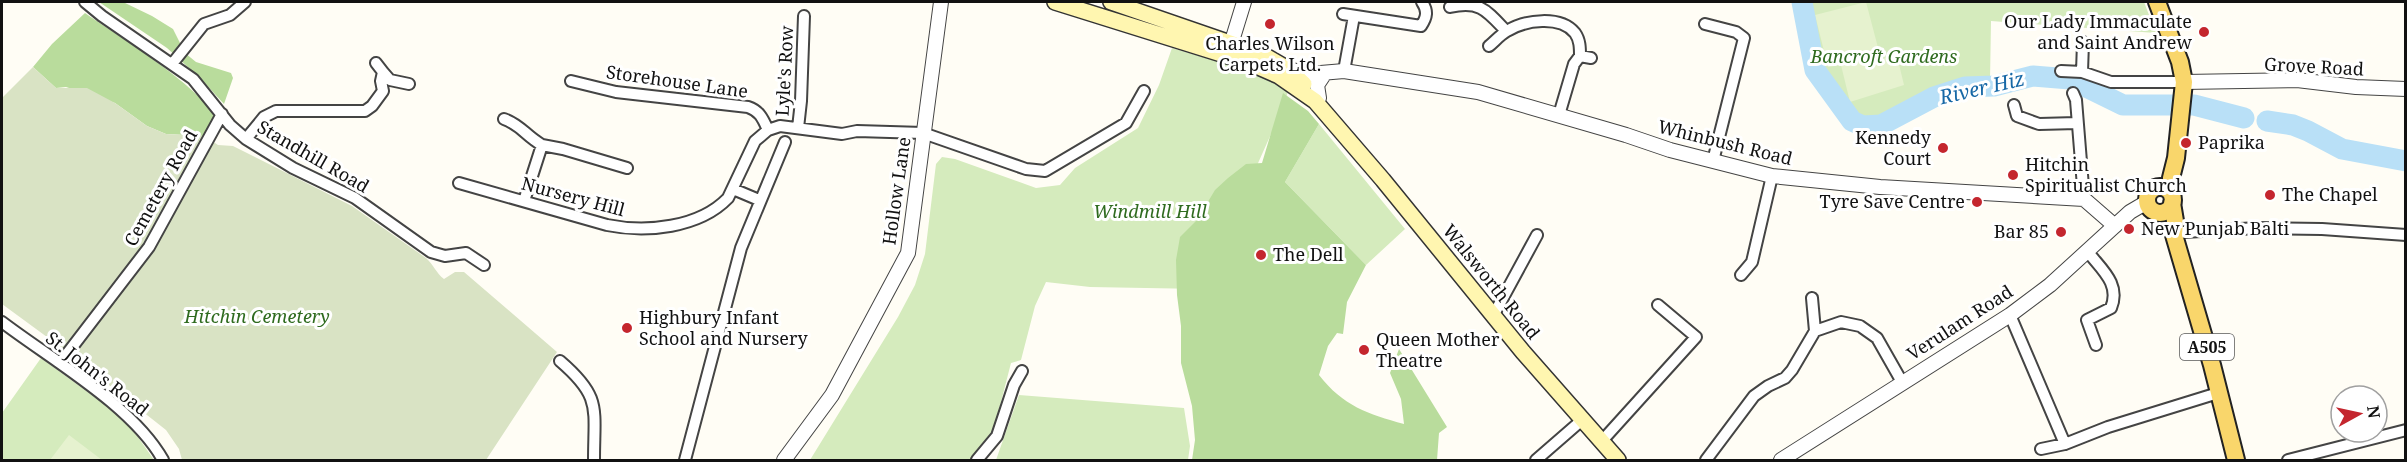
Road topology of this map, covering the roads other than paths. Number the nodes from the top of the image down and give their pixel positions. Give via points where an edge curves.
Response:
1 (84, 2) edge
2 (245, 2) edge
3 (941, 2) edge
4 (1056, 2) edge
5 (1110, 2) edge
6 (1244, 2) edge
7 (1422, 2) edge
8 (2157, 2) edge
9 (1450, 7) dead end
10 (804, 16) dead end
11 (1105, 17) junction
12 (1706, 24) dead end
13 (1506, 31) junction
14 (2083, 42) dead end
15 (1489, 46) dead end
16 (1230, 50) junction
17 (172, 64) junction
18 (1288, 69) junction
19 (1344, 71) junction
20 (2061, 71) dead end
21 (2082, 72) junction
22 (1325, 74) junction
23 (571, 81) dead end
24 (2184, 82) junction
25 (409, 84) dead end
26 (2406, 89) edge
27 (1144, 91) dead end
28 (2073, 93) dead end
29 (1319, 98) junction
30 (2014, 105) dead end
31 (222, 114) junction
32 (1559, 115) junction
33 (504, 119) dead end
34 (2077, 123) junction
35 (1337, 126) junction
36 (798, 128) junction
37 (768, 130) junction
38 (923, 133) junction
39 (246, 139) junction
40 (785, 142) dead end
41 (542, 145) junction
42 (1713, 161) junction
43 (627, 168) dead end
44 (1772, 176) junction
45 (2171, 178) junction
46 (459, 183) dead end
47 (733, 189) junction
48 (2084, 199) junction
49 (2172, 199) junction
50 (759, 200) junction
51 (524, 201) junction
52 (2153, 201) junction
53 (2115, 226) junction
54 (1538, 235) dead end
55 (2174, 235) junction
56 (2406, 235) edge
57 (2088, 252) junction
58 (484, 265) dead end
59 (1741, 275) dead end
60 (1812, 298) dead end
61 (1658, 305) dead end
62 (2010, 315) junction
63 (1493, 316) junction
64 (2, 322) edge
65 (1815, 331) junction
66 (2096, 345) dead end
67 (560, 361) dead end
68 (60, 363) junction
69 (1022, 371) dead end
70 (1902, 382) junction
71 (2218, 393) junction
72 (1582, 420) junction
73 (2406, 430) edge
74 (1601, 442) junction
75 (2065, 444) junction
76 (2041, 449) dead end
77 (163, 460) edge
78 (594, 460) edge
79 (685, 460) edge
80 (784, 460) edge
81 (977, 460) edge
82 (1536, 460) edge
83 (1618, 460) edge
84 (1706, 460) edge
85 (1781, 460) edge
86 (2236, 460) edge
87 (2288, 460) edge

1 - 17 street, Standhill Road
2 - 17 street via 230,15 204,24
3 - 38 street, Hollow Lane
4 - 11 main road
5 - 11 street
5 - 16 main road
6 - 16 street
7 - 19 street via 1426,17 1421,26 1348,15
8 - 24 main road, A505
9 - 13 street via 1482,7
10 - 36 street, Lyle's Row
11 - 16 main road
12 - 42 street via 1744,38
13 - 15 street
13 - 32 street via 1526,23 1549,21 1575,33 1586,57 1574,63
14 - 21 street
16 - 18 main road, Walsworth Road via 1262,54
16 - 35 main road, Walsworth Road via 1315,101
17 - 31 street, Standhill Road via 193,79
18 - 22 street, Whinbush Road
18 - 29 main road, Walsworth Road
19 - 22 street, Whinbush Road
19 - 32 street, Whinbush Road via 1478,92
20 - 21 street
21 - 24 street via 2111,82
22 - 29 street via 1317,85
23 - 37 street, Storehouse Lane via 616,93 748,107 762,117
24 - 26 street, Grove Road via 2297,80
24 - 45 main road, A505
25 - 39 street via 390,80 380,67 383,91 365,111 276,111 264,117
27 - 38 street via 1126,123 1045,171 1026,169
28 - 34 street
29 - 35 main road, Walsworth Road
30 - 34 street via 2017,116 2039,124
31 - 39 street, Standhill Road
31 - 68 street, Cemetery Road via 149,247
32 - 42 street, Whinbush Road
33 - 41 street via 520,126
34 - 48 street
35 - 63 main road, Walsworth Road
36 - 37 street via 780,126
36 - 38 street via 842,134 857,130
37 - 47 street via 751,147
38 - 80 street, Hollow Lane via 908,253 832,395
39 - 58 street, Standhill Road via 293,168 355,198 431,252 445,256 466,253
40 - 50 street
41 - 43 street
41 - 51 street
42 - 44 street, Whinbush Road
44 - 48 street, Whinbush Road via 1880,187
44 - 59 street via 1752,262
45 - 49 main road, A505
45 - 52 main road
46 - 51 street, Nursery Hill
47 - 50 street
47 - 51 street, Nursery Hill via 714,209 690,220 646,229 621,228
48 - 53 street
49 - 52 main road via 2167,189
49 - 52 main road via 2166,211
49 - 55 main road, A505
50 - 79 street via 741,248
52 - 53 street, Verulam Road via 2130,212
52 - 55 main road, A505 via 2163,226
53 - 57 street, Verulam Road
54 - 63 street
55 - 56 street via 2259,228
55 - 71 main road, A505
57 - 62 street, Verulam Road
57 - 66 street via 2114,290 2111,308 2087,320
60 - 65 street
61 - 74 street via 1696,338
62 - 70 street, Verulam Road
62 - 75 street
63 - 72 main road, Walsworth Road
64 - 68 street, St. John's Road
65 - 70 street via 1841,322 1860,326 1877,338
65 - 84 street via 1792,370 1754,396
67 - 78 street via 585,384 593,401
68 - 77 street, St. John's Road via 138,426
69 - 81 street via 997,436
70 - 85 street, Verulam Road
71 - 75 street
71 - 86 main road, A505
72 - 74 main road, Walsworth Road
72 - 82 street
73 - 87 street
74 - 83 main road, Walsworth Road
75 - 76 street

